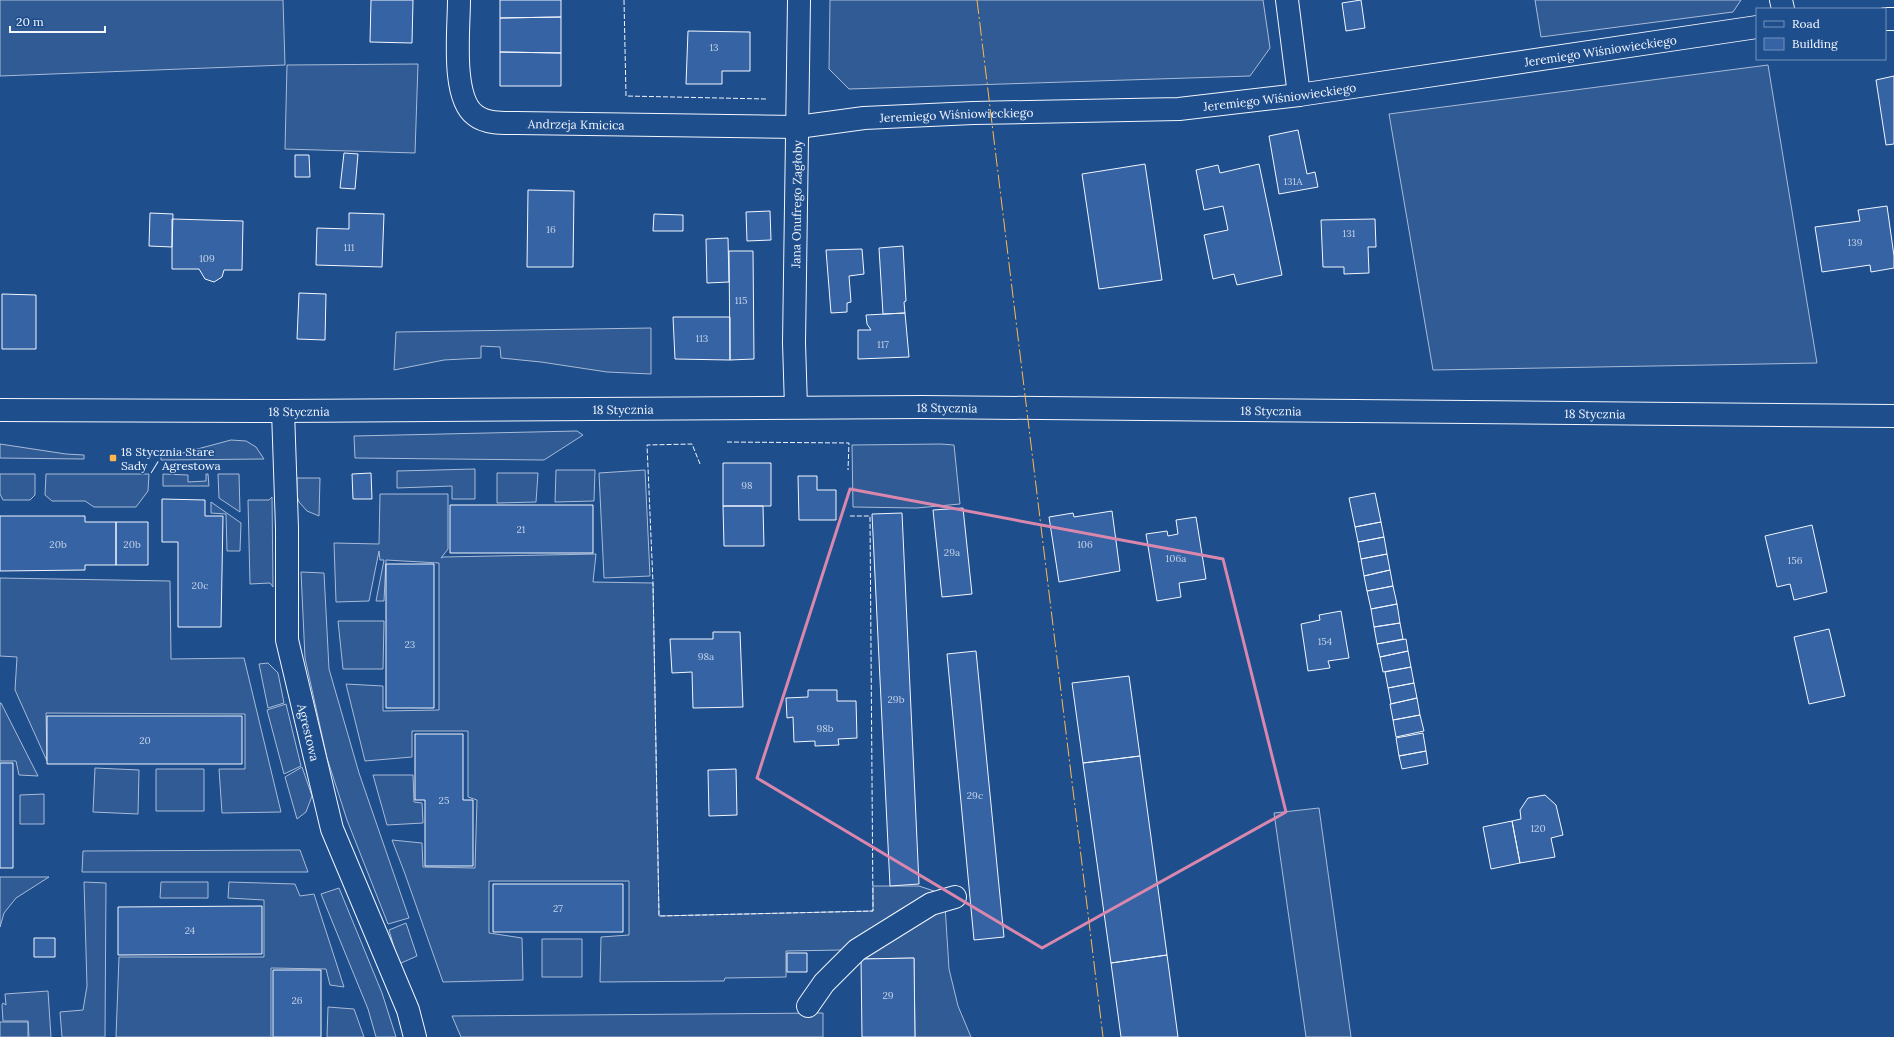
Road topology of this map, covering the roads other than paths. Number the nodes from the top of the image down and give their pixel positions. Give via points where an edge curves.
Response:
1 (459, 0) edge
2 (799, 0) edge
3 (1287, 0) edge
4 (1756, 27) edge
5 (1299, 95) junction
6 (798, 127) junction
7 (796, 407) junction
8 (0, 410) edge
9 (283, 411) junction
10 (1894, 416) edge
11 (956, 897) dead end
12 (808, 1006) dead end
13 (414, 1037) edge

1 - 6 street, Andrzeja Kmicica via 460,92 465,105 485,120 517,123
2 - 6 street, Jana Onufrego Zagłoby
3 - 5 street
4 - 5 street, Jeremiego Wiśniowieckiego
5 - 6 street, Jeremiego Wiśniowieckiego via 1179,109 864,118
6 - 7 street, Jana Onufrego Zagłoby via 794,342
7 - 9 street, 18 Stycznia
7 - 10 street, 18 Stycznia
8 - 9 street, 18 Stycznia
9 - 13 street, Agrestowa via 287,640 332,829 408,1010
11 - 12 street via 931,904 857,950 824,982

